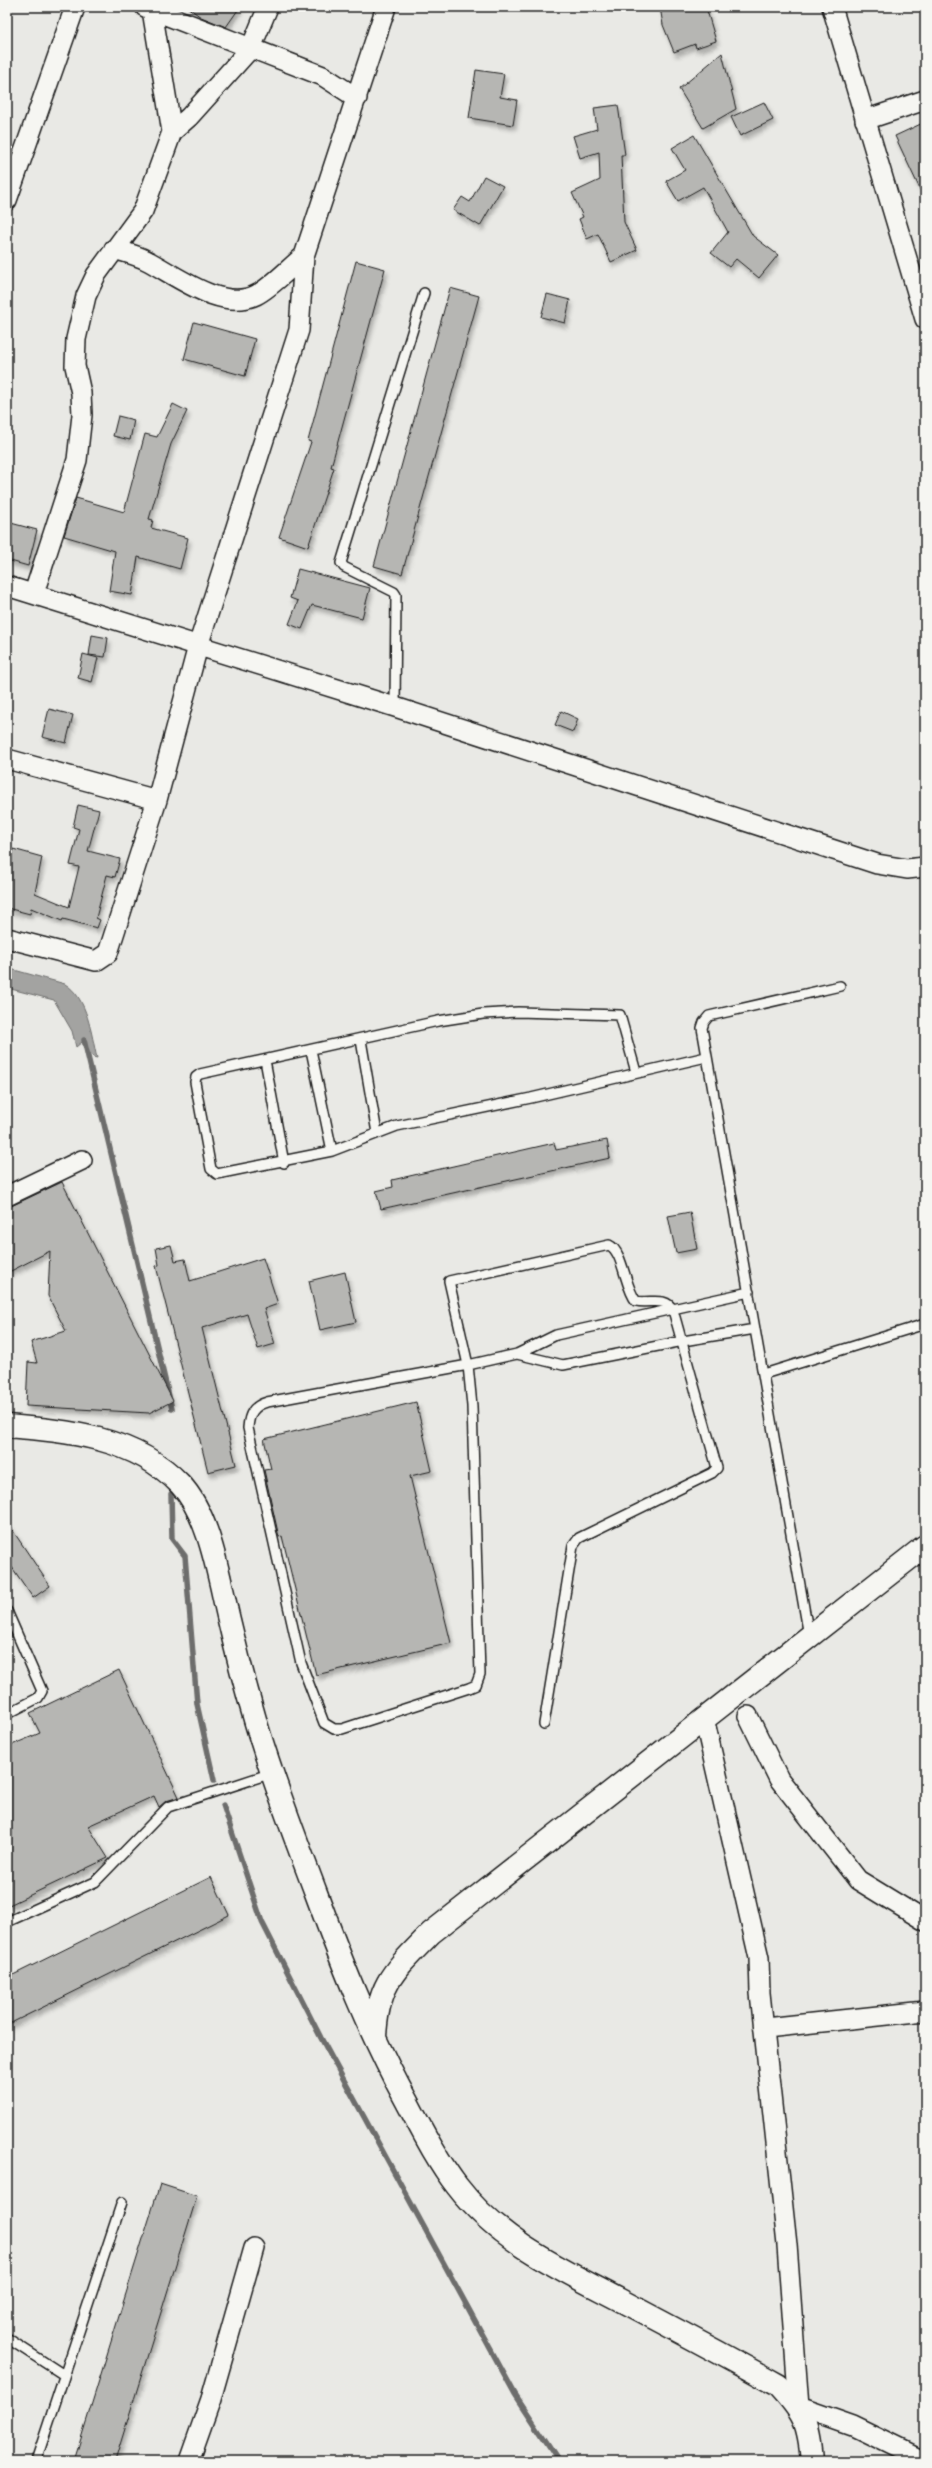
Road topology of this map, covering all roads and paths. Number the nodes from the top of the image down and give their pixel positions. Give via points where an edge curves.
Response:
1 (75, 7) edge
2 (268, 7) edge
3 (386, 7) edge
4 (832, 7) edge
5 (148, 8) edge
6 (251, 48) junction
7 (357, 98) junction
8 (925, 100) edge
9 (865, 120) junction
10 (172, 132) junction
11 (7, 200) edge
12 (114, 249) junction
13 (304, 256) junction
14 (424, 293) dead end
15 (925, 320) edge
16 (7, 586) edge
17 (34, 593) junction
18 (198, 646) junction
19 (395, 707) junction
20 (7, 759) edge
21 (157, 800) junction
22 (925, 867) edge
23 (7, 938) edge
24 (840, 986) dead end
25 (361, 1040) junction
26 (311, 1050) junction
27 (706, 1057) junction
28 (265, 1060) junction
29 (636, 1072) junction
30 (377, 1133) junction
31 (332, 1151) junction
32 (82, 1160) dead end
33 (284, 1163) junction
34 (7, 1196) edge
35 (749, 1292) junction
36 (673, 1310) junction
37 (925, 1324) edge
38 (755, 1330) junction
39 (683, 1341) junction
40 (517, 1354) junction
41 (468, 1365) junction
42 (764, 1374) junction
43 (7, 1426) edge
44 (925, 1546) edge
45 (7, 1611) edge
46 (809, 1636) junction
47 (7, 1714) edge
48 (748, 1716) dead end
49 (704, 1718) junction
50 (544, 1724) dead end
51 (272, 1773) junction
52 (925, 1921) edge
53 (7, 1922) edge
54 (925, 2011) edge
55 (766, 2028) junction
56 (375, 2039) junction
57 (122, 2202) dead end
58 (254, 2248) dead end
59 (7, 2338) edge
60 (64, 2375) junction
61 (798, 2407) junction
62 (36, 2461) edge
63 (189, 2461) edge
64 (812, 2461) edge
65 (925, 2461) edge

1 - 11 street
2 - 6 street
3 - 7 street
4 - 9 street
5 - 6 street
5 - 10 street
6 - 7 street via 323,76
6 - 10 street via 208,97
7 - 13 street
8 - 9 street
9 - 15 street
10 - 12 street via 143,211
12 - 13 street via 144,259 202,291 230,299 244,299 257,294
12 - 17 street via 96,275 86,296 76,340 75,366 81,393 82,416 77,460
13 - 18 street via 299,330
14 - 19 lane via 341,563 396,595
16 - 17 street
17 - 18 street
18 - 19 street
18 - 21 street
19 - 22 street via 877,864 907,869
20 - 21 street
21 - 23 street via 108,953 103,958 96,961
24 - 27 lane via 709,1016 702,1028
25 - 26 lane
25 - 29 lane via 438,1021 483,1014 615,1013 620,1015 622,1020
25 - 30 lane
26 - 28 lane
26 - 31 lane
27 - 29 lane
27 - 35 lane
28 - 33 lane
28 - 33 lane via 200,1074 195,1082 213,1173
29 - 30 lane via 531,1098 404,1124
30 - 31 lane
31 - 33 lane
32 - 34 street
35 - 36 lane
35 - 38 lane
36 - 39 lane
36 - 40 lane via 556,1335
36 - 41 lane via 668,1303 636,1301 616,1250 609,1245 452,1279 448,1283
37 - 42 lane
38 - 39 lane
38 - 42 lane
39 - 40 lane via 563,1365
39 - 50 lane via 717,1468 712,1473 579,1538 573,1546
40 - 41 lane
41 - 41 lane via 480,1674 476,1685 342,1729 334,1729 324,1723 301,1663 248,1428 249,1419 258,1405 267,1402
42 - 46 lane
43 - 51 street via 66,1431 117,1445 144,1456 164,1469 194,1501 205,1529 253,1714
44 - 46 street
45 - 47 lane via 42,1691 38,1698
46 - 49 street
48 - 52 street via 779,1779 858,1880
49 - 55 street via 759,1958 760,1993
49 - 56 street via 430,1933 396,1969 382,1992 376,2013
51 - 53 lane via 168,1807 95,1882
51 - 56 street via 345,1974
54 - 55 street
55 - 61 street via 787,2245
56 - 61 street via 451,2178 498,2228 540,2258 778,2385
57 - 60 lane
58 - 63 street via 211,2399
59 - 60 lane
60 - 62 lane
61 - 64 street via 809,2433
61 - 65 street via 853,2426

